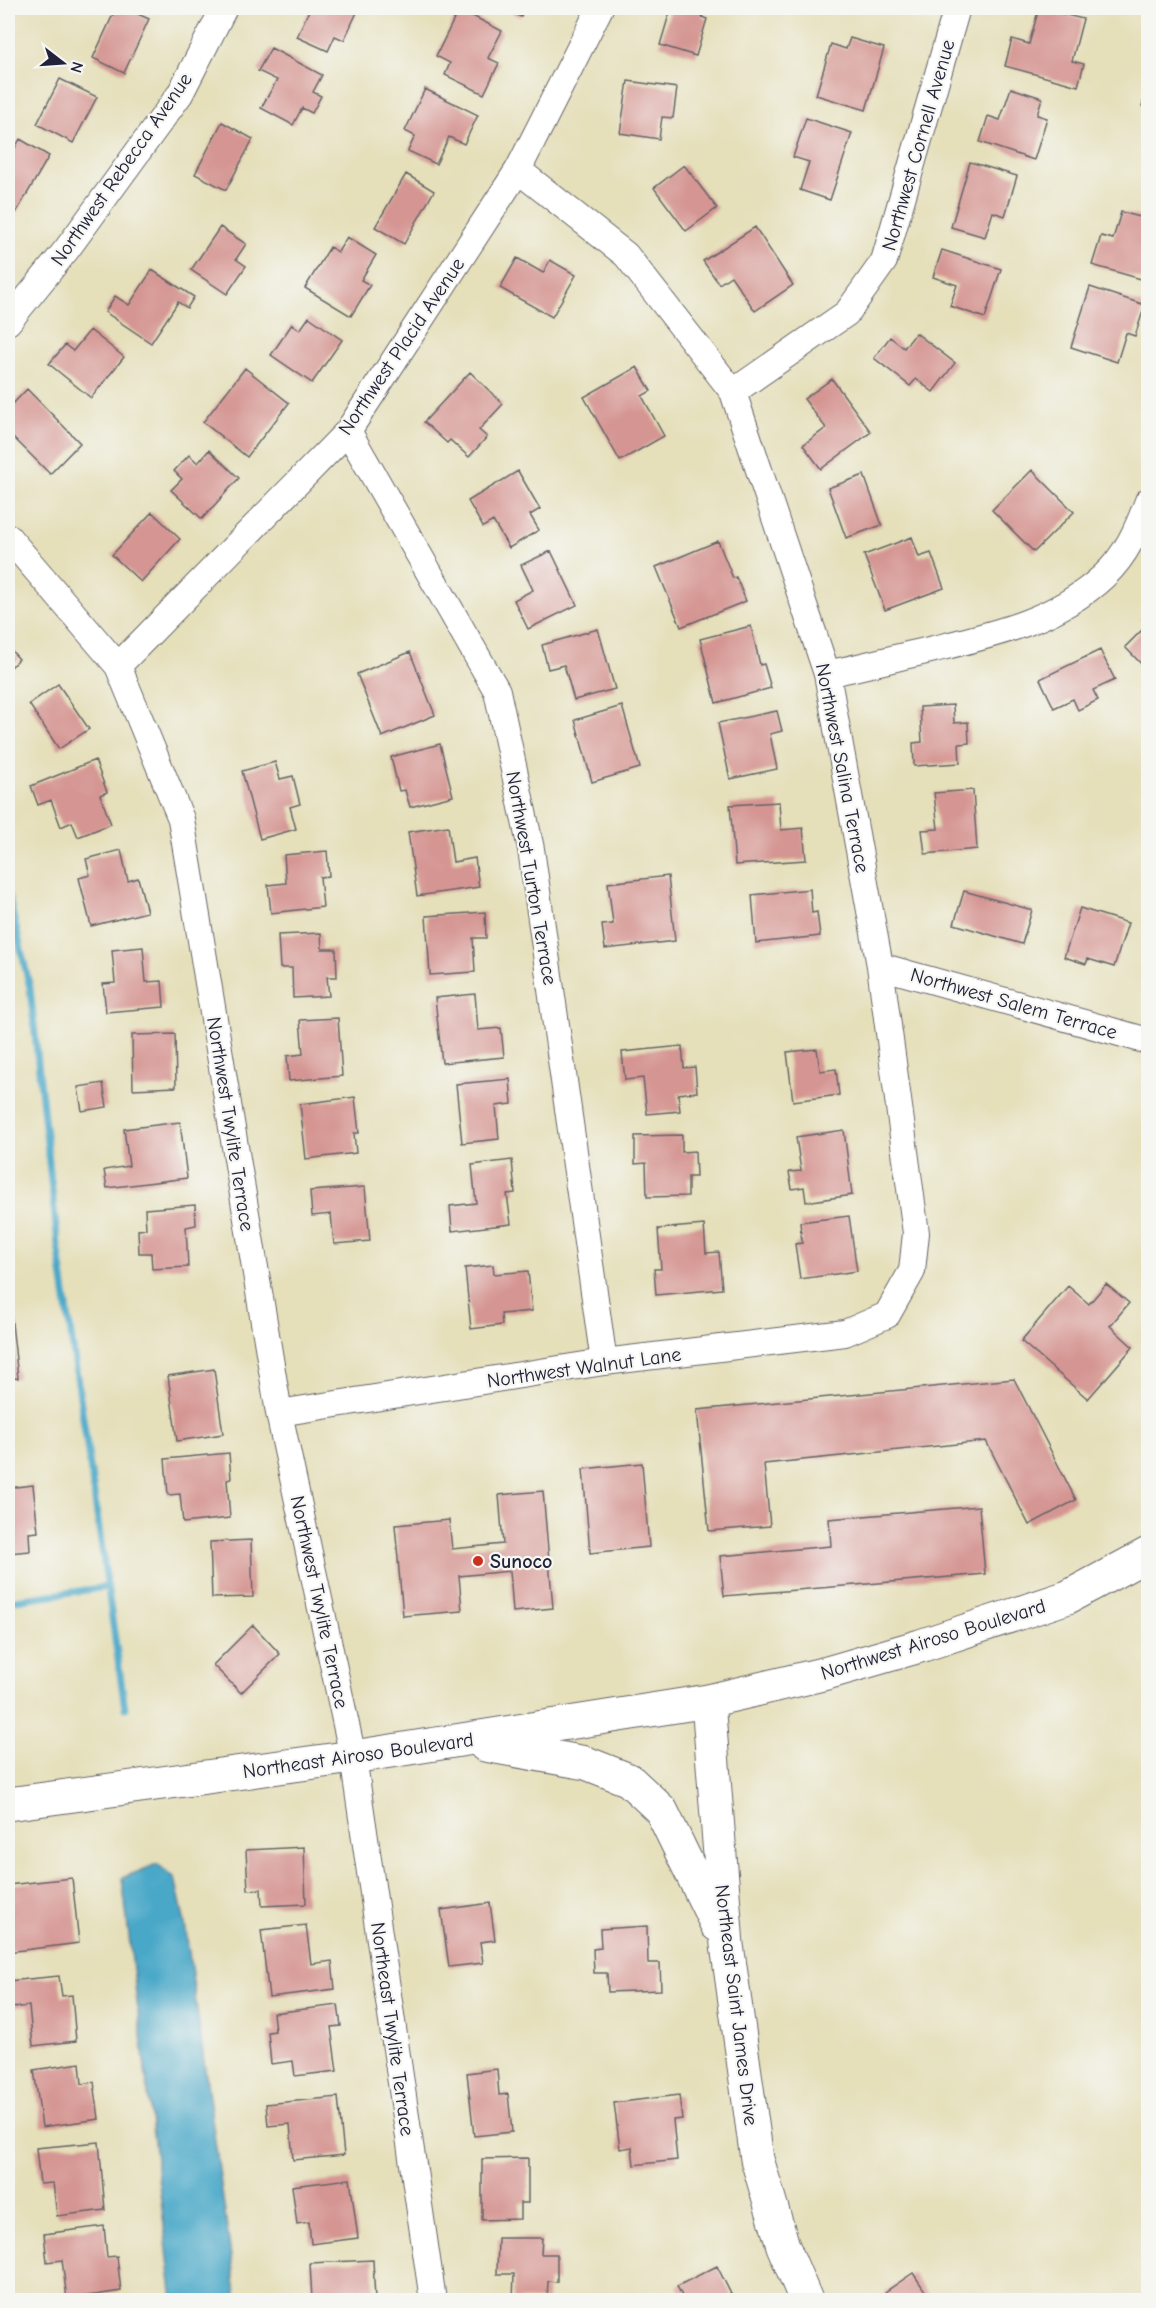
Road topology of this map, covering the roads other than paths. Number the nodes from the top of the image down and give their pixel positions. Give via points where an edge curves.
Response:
1 (224, 8) edge
2 (600, 8) edge
3 (957, 8) edge
4 (518, 170) junction
5 (8, 322) edge
6 (733, 392) junction
7 (348, 431) junction
8 (1149, 501) edge
9 (8, 537) edge
10 (118, 666) junction
11 (827, 674) junction
12 (880, 966) junction
13 (1149, 1041) edge
14 (887, 1315) joint
15 (604, 1362) junction
16 (279, 1413) junction
17 (1149, 1554) edge
18 (708, 1701) junction
19 (460, 1741) junction
20 (352, 1757) junction
21 (8, 1804) edge
22 (727, 1945) junction
23 (433, 2301) edge
24 (806, 2301) edge

1 - 5 street, Northwest Rebecca Avenue via 180,94 67,249
2 - 4 street, Northwest Placid Avenue
3 - 6 street, Northwest Cornell Avenue via 884,261 847,313
4 - 6 street, Northwest Salina Terrace via 626,255
4 - 7 street, Northwest Placid Avenue
6 - 11 street, Northwest Salina Terrace
7 - 10 street, Northwest Placid Avenue
7 - 15 street, Northwest Turton Terrace via 497,691 531,849
8 - 11 street via 1124,552 1106,574 1046,616 994,635
9 - 10 street, Northwest Twylite Terrace
10 - 16 street, Northwest Twylite Terrace via 181,819
11 - 12 street, Northwest Salina Terrace
12 - 13 street, Northwest Salem Terrace
12 - 14 street, Northwest Salina Terrace via 916,1233 912,1271
14 - 15 street, Northwest Walnut Lane via 845,1333
15 - 16 street, Northwest Walnut Lane
16 - 20 street, Northwest Twylite Terrace
17 - 18 main road, Northwest Airoso Boulevard via 1068,1597 827,1673
18 - 19 main road, Northeast Airoso Boulevard
18 - 22 main road, Northeast Saint James Drive
19 - 20 main road, Northeast Airoso Boulevard
19 - 22 main road via 586,1763 629,1780 661,1810
20 - 21 main road, Northeast Airoso Boulevard
20 - 23 street, Northeast Twylite Terrace
22 - 24 main road, Northeast Saint James Drive via 757,2159 783,2246

